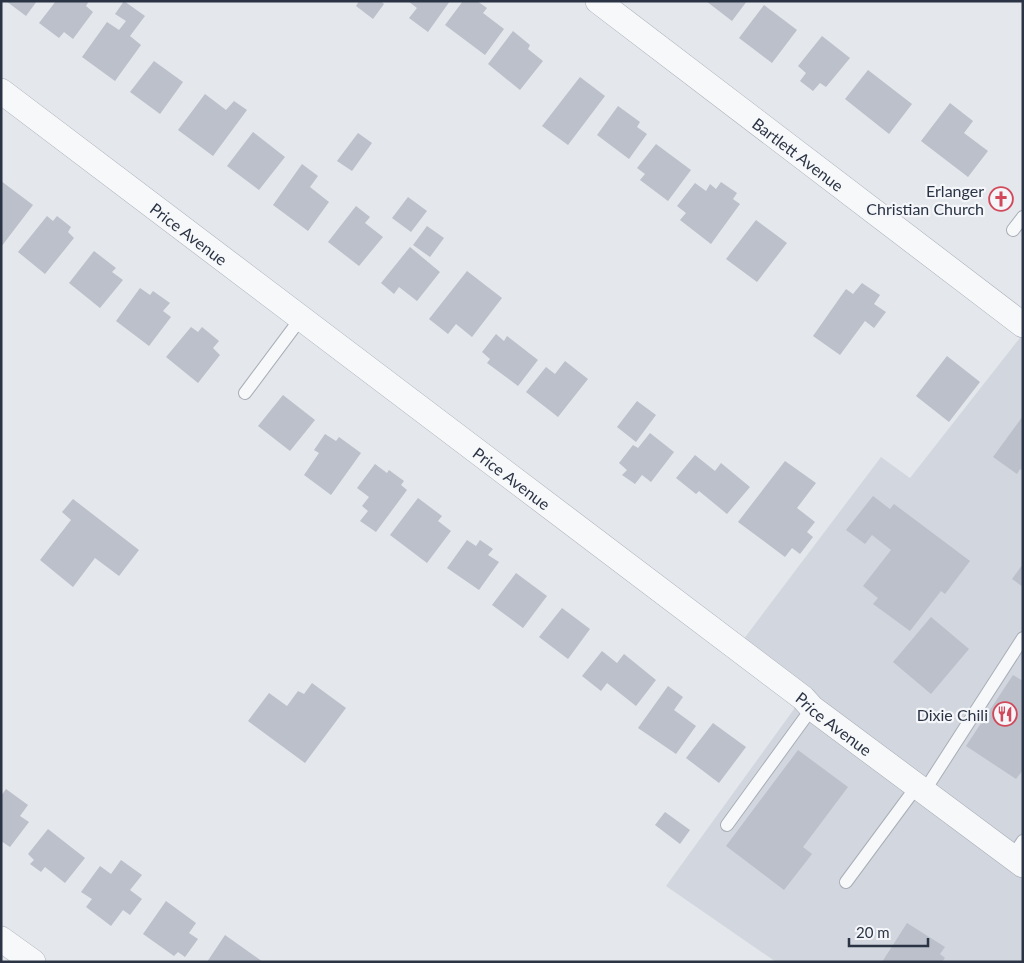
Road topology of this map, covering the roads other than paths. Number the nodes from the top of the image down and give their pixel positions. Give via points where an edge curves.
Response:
1 (598, 1) edge
2 (1, 91) edge
3 (1023, 218) edge
4 (1013, 230) dead end
5 (301, 318) junction
6 (1023, 325) edge
7 (244, 393) dead end
8 (1023, 638) edge
9 (812, 708) junction
10 (921, 788) junction
11 (727, 825) dead end
12 (1019, 854) edge
13 (846, 882) dead end
14 (1, 939) edge
15 (33, 962) edge

1 - 6 street, Bartlett Avenue
2 - 5 street, Price Avenue
3 - 4 lane
5 - 7 lane
5 - 9 street, Price Avenue
8 - 10 lane
9 - 10 street, Price Avenue
9 - 11 lane
10 - 12 street, Price Avenue
10 - 13 lane
14 - 15 street

